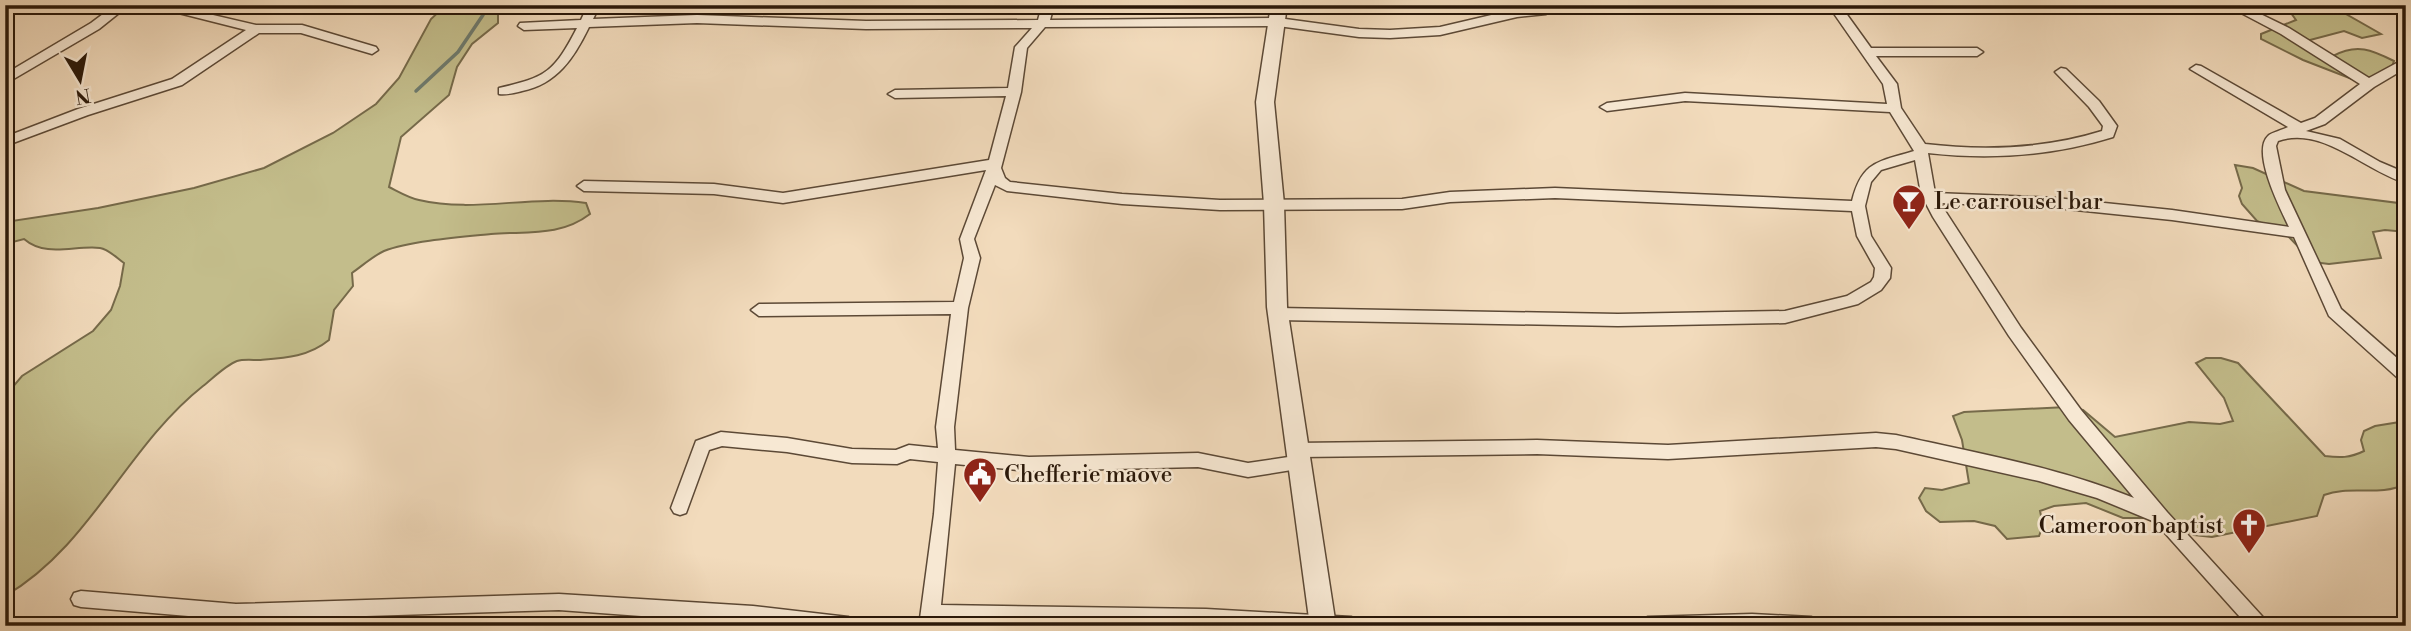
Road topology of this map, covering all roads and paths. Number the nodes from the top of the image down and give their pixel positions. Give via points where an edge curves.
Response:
1 (123, 5) edge
2 (153, 5) edge
3 (594, 5) edge
4 (1834, 5) edge
5 (2232, 5) edge
6 (1542, 11) dead end
7 (1046, 13) edge
8 (1279, 14) edge
9 (585, 23) junction
10 (524, 26) dead end
11 (256, 29) junction
12 (372, 50) dead end
13 (1867, 52) junction
14 (1977, 52) dead end
15 (2406, 62) edge
16 (2196, 69) dead end
17 (2061, 72) dead end
18 (5, 80) edge
19 (2370, 85) junction
20 (504, 91) dead end
21 (1014, 92) junction
22 (895, 94) dead end
23 (1606, 107) dead end
24 (1894, 108) junction
25 (2320, 121) junction
26 (2294, 129) junction
27 (5, 142) edge
28 (2335, 142) junction
29 (1921, 151) junction
30 (993, 165) junction
31 (2406, 178) edge
32 (584, 186) dead end
33 (1930, 198) junction
34 (1275, 204) junction
35 (1858, 206) junction
36 (2300, 233) junction
37 (960, 308) junction
38 (759, 310) dead end
39 (1278, 314) junction
40 (2406, 376) edge
41 (947, 456) junction
42 (1297, 457) junction
43 (680, 508) dead end
44 (2161, 517) junction
45 (81, 599) dead end
46 (199, 617) edge
47 (931, 619) edge
48 (1323, 624) edge
49 (848, 626) edge
50 (1351, 626) edge
51 (1648, 626) edge
52 (1811, 626) edge
53 (2261, 626) edge

1 - 18 street
2 - 11 street
3 - 9 street
4 - 13 street
5 - 19 street via 2286,31
6 - 8 street via 1440,31 1390,34 1359,33
7 - 8 street
7 - 9 street via 866,24 697,19
7 - 21 street via 1021,47
8 - 34 street via 1265,102
9 - 10 street
9 - 20 street via 549,76
11 - 12 street via 302,29
11 - 27 street via 177,82
13 - 14 street
13 - 24 street via 1890,84
15 - 19 street
16 - 26 street
17 - 29 street via 2094,104 2110,126 2108,134 2045,149
19 - 25 street
21 - 22 street
21 - 30 street
23 - 24 street via 1685,97
24 - 29 street
25 - 26 street
25 - 28 street
26 - 28 street
26 - 36 street via 2273,138 2269,146 2278,190
28 - 31 street
29 - 33 street
29 - 35 street via 1876,167 1864,181
30 - 32 street via 783,198 714,188
30 - 34 street via 999,181 1007,186 1122,200
30 - 37 street via 967,239 972,258
33 - 36 street via 2056,203
33 - 44 street via 2015,332 2075,415
34 - 35 street via 1402,204 1450,197 1555,193
34 - 39 street
35 - 39 street via 1864,236 1883,268 1882,278 1852,300 1785,317 1618,320
36 - 40 street via 2335,312
37 - 38 street
37 - 41 street via 945,427
39 - 42 street
41 - 42 street via 1029,464 1198,460 1248,470
41 - 43 street via 909,452 897,457 852,456 721,439 702,446
41 - 47 street
42 - 44 street via 1537,447 1668,452 1876,440 2039,474 2101,492
42 - 48 street
44 - 53 street
45 - 46 street
46 - 49 street via 559,602 753,614
47 - 48 street via 1206,617
48 - 50 street
51 - 52 street

